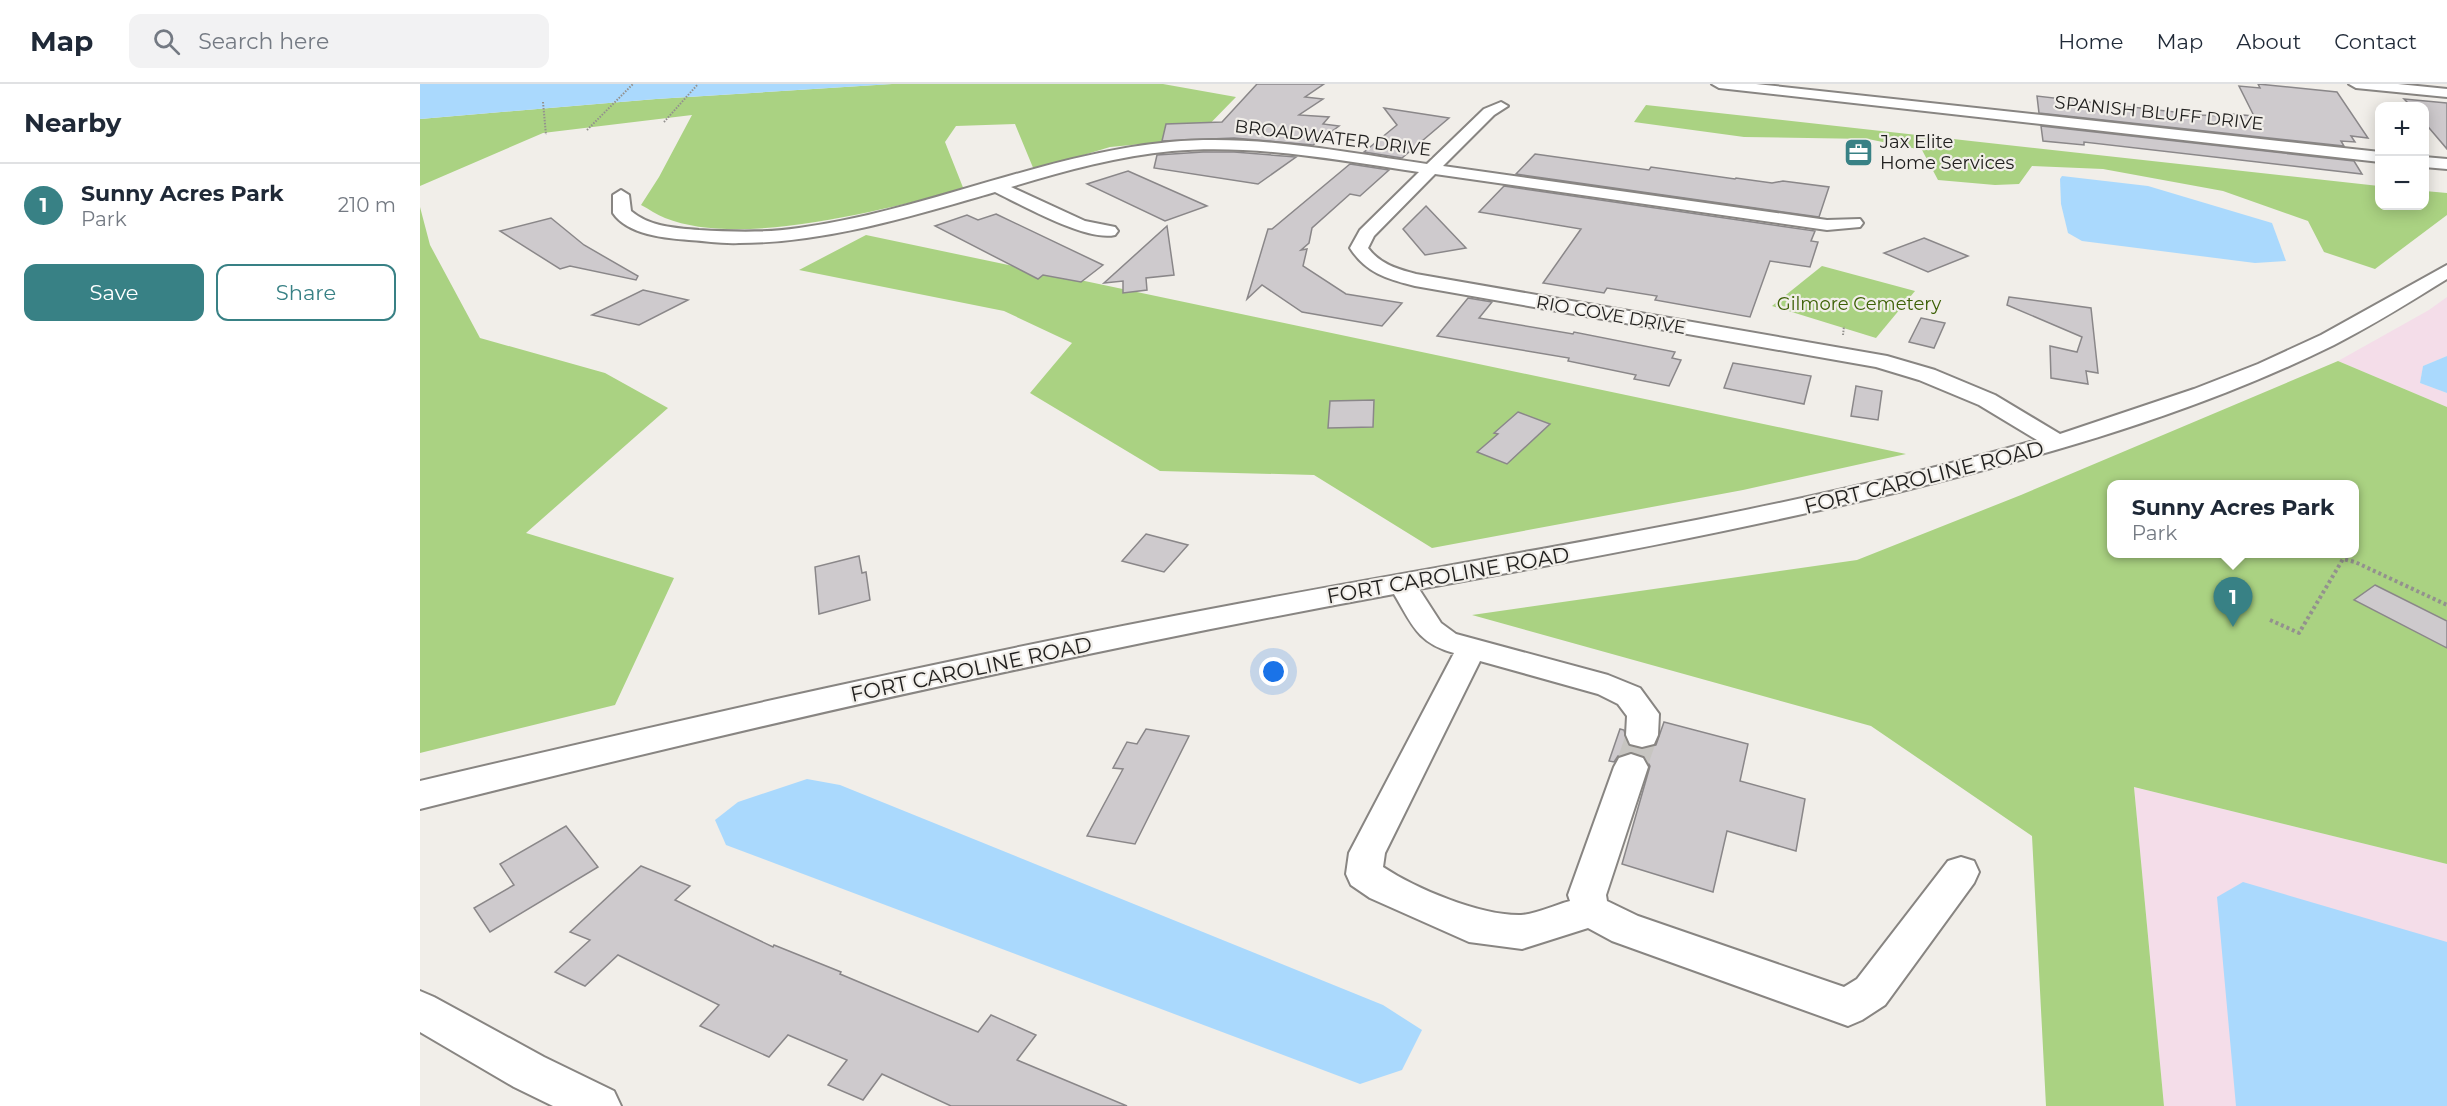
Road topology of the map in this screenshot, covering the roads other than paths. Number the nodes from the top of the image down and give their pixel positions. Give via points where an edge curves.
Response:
1 (1719, 84) edge
2 (2356, 84) edge
3 (2447, 93) edge
4 (1501, 106) dead end
5 (2375, 157) edge
6 (2429, 162) edge
7 (2447, 164) edge
8 (1429, 170) junction
9 (998, 187) junction
10 (621, 195) dead end
11 (1854, 223) dead end
12 (1109, 231) dead end
13 (2447, 271) edge
14 (2058, 443) junction
15 (1402, 584) junction
16 (1471, 649) junction
17 (421, 796) edge
18 (1961, 872) dead end
19 (1591, 911) junction
20 (420, 1010) edge
21 (599, 1106) edge

1 - 5 street, SPANISH BLUFF DRIVE
2 - 3 street
4 - 8 street, RIO COVE DRIVE via 1489,112
6 - 7 street
8 - 9 street, BROADWATER DRIVE via 1275,147 1206,144 1138,151
8 - 11 street, BROADWATER DRIVE via 1827,225
8 - 14 street, RIO COVE DRIVE via 1366,234 1359,248 1365,260 1382,271 1465,290 1879,361 1927,375 1987,400
9 - 10 street, BROADWATER DRIVE via 866,222 757,237 708,238 651,229 630,221 622,213
9 - 12 street via 1080,225
13 - 14 street, FORT CAROLINE ROAD via 2349,330 2263,369 2175,404
14 - 15 street, FORT CAROLINE ROAD via 1780,512
15 - 16 street via 1431,630 1446,642
15 - 17 street, FORT CAROLINE ROAD via 1220,617 793,706
16 - 19 street via 1608,686 1629,696 1643,714 1636,751 1587,895
16 - 19 street via 1367,853 1364,874 1383,887 1469,925 1522,932
18 - 19 street via 1871,992 1848,1007 1626,929
20 - 21 street via 529,1072

